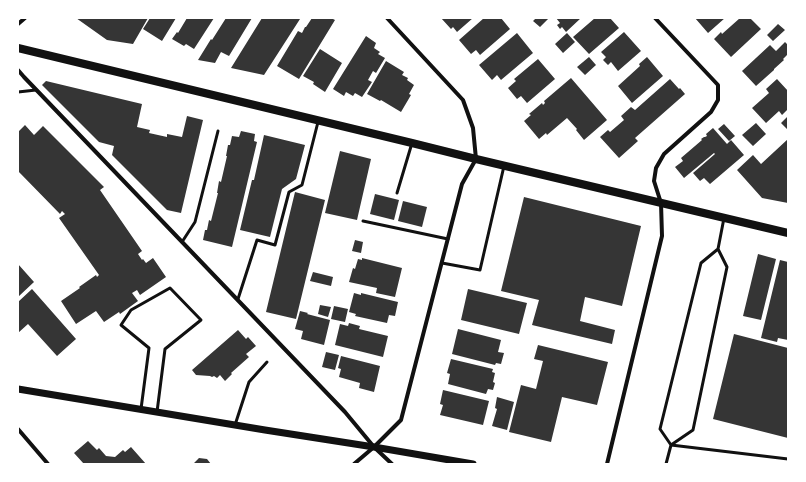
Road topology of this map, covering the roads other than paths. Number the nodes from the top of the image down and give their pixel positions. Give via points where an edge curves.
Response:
1 (25, 18) edge
2 (387, 18) edge
3 (655, 18) edge
4 (18, 24) edge
5 (18, 48) edge
6 (18, 70) edge
7 (36, 90) junction
8 (18, 92) edge
9 (318, 120) junction
10 (218, 132) dead end
11 (412, 143) junction
12 (476, 159) junction
13 (504, 166) junction
14 (397, 193) dead end
15 (661, 202) junction
16 (724, 218) junction
17 (363, 221) dead end
18 (788, 233) edge
19 (448, 239) junction
20 (182, 242) junction
21 (718, 249) junction
22 (442, 262) junction
23 (238, 299) junction
24 (268, 362) dead end
25 (18, 388) edge
26 (141, 409) junction
27 (157, 412) junction
28 (235, 425) junction
29 (18, 429) edge
30 (671, 445) junction
31 (374, 447) junction
32 (788, 459) edge
33 (48, 464) edge
34 (354, 464) edge
35 (392, 464) edge
36 (472, 464) edge
37 (607, 464) edge
38 (666, 464) edge

1 - 4 street
2 - 12 street via 463,100 473,128
3 - 15 street via 718,85 718,100 711,112 664,154 656,168 654,181
5 - 9 main road
6 - 7 street
7 - 8 lane
7 - 20 street
9 - 11 main road
9 - 23 lane via 302,185 289,192 275,245 257,240
10 - 20 lane via 195,222
11 - 12 main road
11 - 14 lane
12 - 13 main road
12 - 19 street via 462,184
13 - 15 main road
13 - 22 lane via 480,270
15 - 16 main road
15 - 37 street via 662,236
16 - 18 main road
16 - 21 lane
17 - 19 lane
19 - 22 street
20 - 23 street
21 - 30 lane via 727,267 692,430
21 - 30 lane via 701,262 660,429
22 - 31 street via 402,420
23 - 31 street via 345,412
24 - 28 lane via 249,382
25 - 26 street
26 - 27 street
26 - 27 lane via 149,348 122,325 131,310 170,288 201,320 165,349
27 - 28 street
28 - 31 street
29 - 33 street
30 - 32 lane
30 - 38 lane
31 - 34 street
31 - 35 street
31 - 36 street

